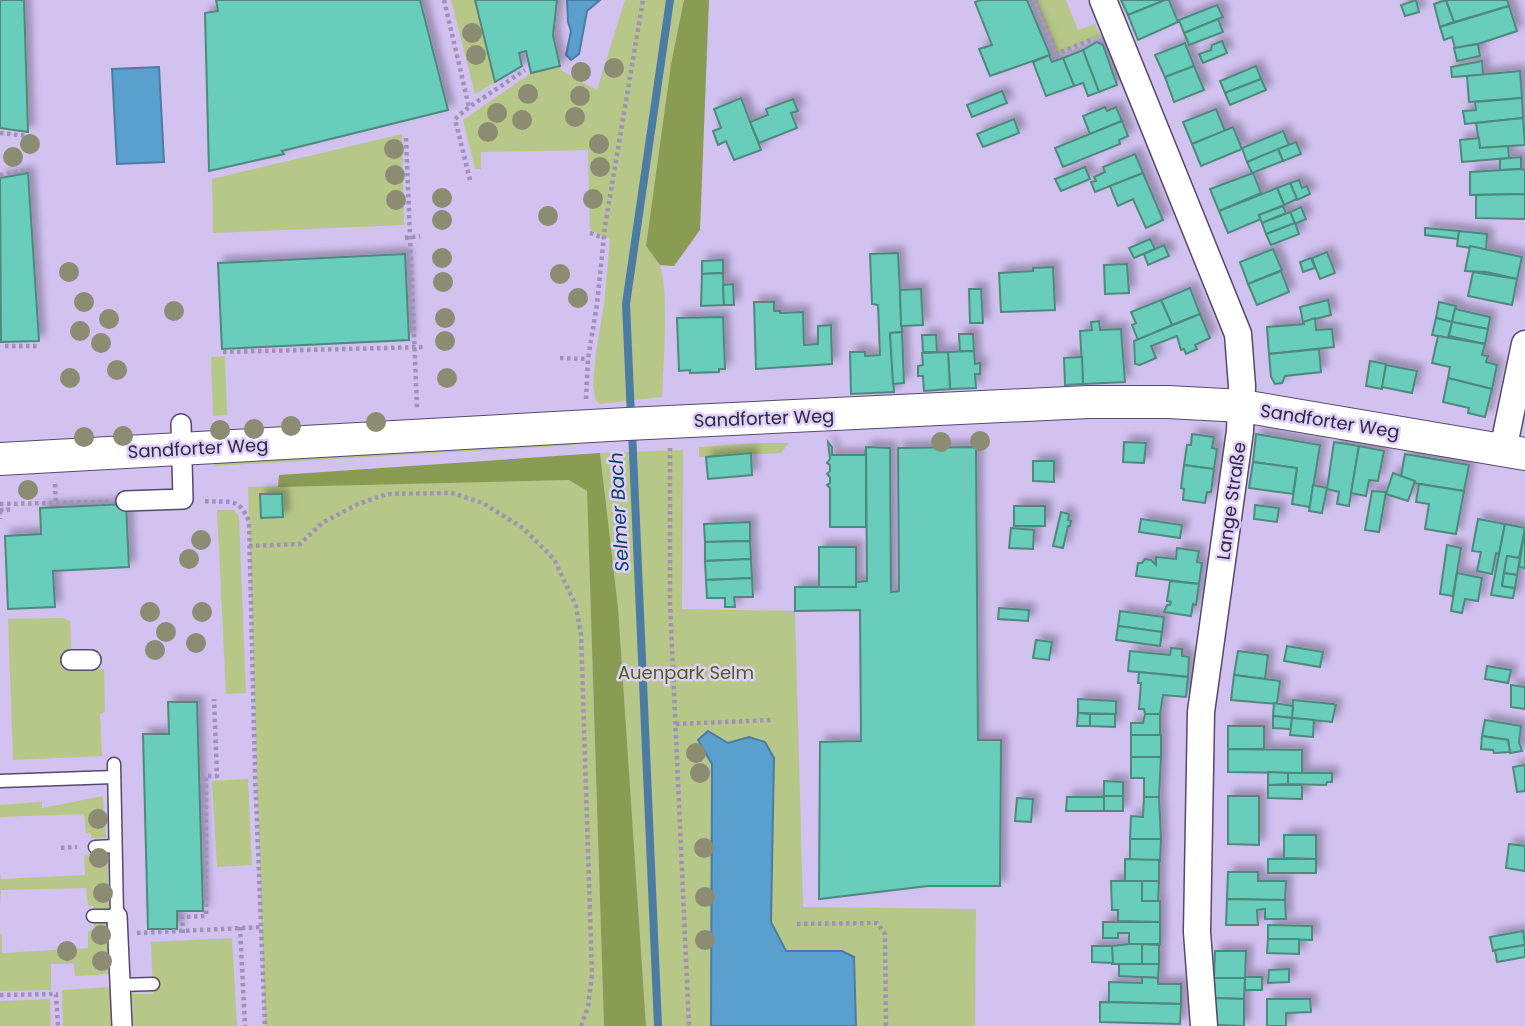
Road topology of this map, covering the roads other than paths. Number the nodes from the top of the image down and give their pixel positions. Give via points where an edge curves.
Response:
1 (1103, 0) edge
2 (1525, 344) edge
3 (1242, 406) junction
4 (182, 437) junction
5 (1514, 452) edge
6 (0, 459) edge
7 (121, 501) road end
8 (71, 660) dead end
9 (91, 660) dead end
10 (114, 764) dead end
11 (114, 777) junction
12 (0, 781) edge
13 (115, 846) junction
14 (95, 847) dead end
15 (93, 916) dead end
16 (118, 925) junction
17 (153, 984) dead end
18 (121, 985) junction
19 (122, 1026) edge
20 (1204, 1026) edge

1 - 3 street, Lange Straße via 1238,334
2 - 5 street
3 - 4 street, Sandforter Weg via 1088,402 665,422 594,416
3 - 5 street, Sandforter Weg
3 - 20 street, Lange Straße via 1201,712 1197,932
4 - 6 street, Sandforter Weg
4 - 7 street via 183,499
8 - 9 street
10 - 11 lane
11 - 12 lane
11 - 13 lane
13 - 14 lane
13 - 16 lane
15 - 16 lane
16 - 18 street
17 - 18 lane
18 - 19 street

